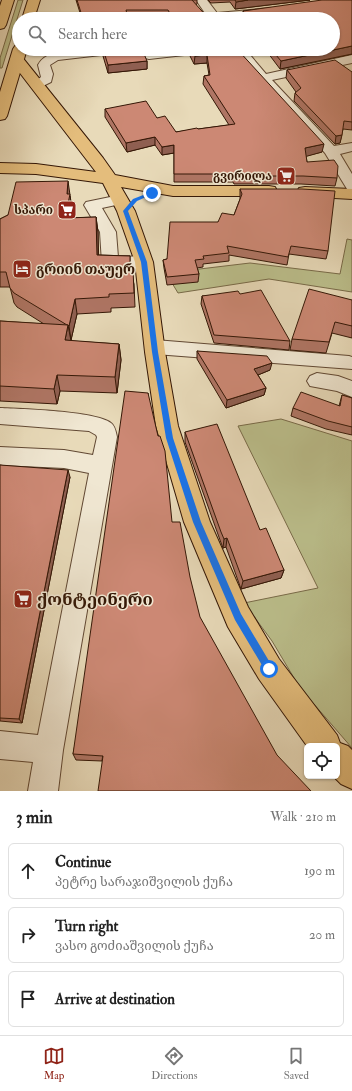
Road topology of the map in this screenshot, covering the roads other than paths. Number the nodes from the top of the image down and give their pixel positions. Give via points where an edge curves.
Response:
1 (8, 0) edge
2 (34, 0) edge
3 (242, 4) edge
4 (285, 9) edge
5 (209, 11) edge
6 (30, 12) edge
7 (0, 25) edge
8 (18, 56) edge
9 (19, 56) edge
10 (62, 56) edge
11 (245, 56) edge
12 (352, 58) edge
13 (263, 78) junction
14 (10, 83) junction
15 (37, 85) junction
16 (0, 116) edge
17 (352, 146) edge
18 (331, 151) junction
19 (0, 168) edge
20 (109, 179) junction
21 (352, 186) edge
22 (173, 191) junction
23 (352, 194) edge
24 (123, 206) junction
25 (144, 262) junction
26 (155, 347) junction
27 (349, 363) dead end
28 (317, 381) dead end
29 (352, 389) edge
30 (0, 416) edge
31 (0, 456) edge
32 (102, 466) junction
33 (324, 743) edge
34 (0, 745) edge
35 (49, 750) junction
36 (340, 760) edge
37 (352, 773) edge
38 (43, 791) edge

1 - 7 main road
2 - 6 main road
3 - 5 street
4 - 5 street
8 - 14 main road
9 - 15 main road
10 - 15 street via 46,61 44,65 47,79
11 - 13 street
12 - 13 street
13 - 18 street
14 - 15 main road via 24,80
14 - 16 main road
15 - 20 main road
17 - 18 street
18 - 21 street
19 - 20 main road via 36,169
20 - 22 main road
20 - 24 main road
22 - 23 main road via 301,191
22 - 24 main road via 141,196
24 - 25 main road
24 - 25 street via 92,204 108,232 110,263
25 - 26 main road
26 - 27 street
26 - 33 main road via 170,438 197,522 238,617 269,669
28 - 29 street
30 - 32 street via 99,426 105,430 107,437
31 - 32 street via 64,459
32 - 35 street
34 - 35 street
35 - 38 street
36 - 37 main road

